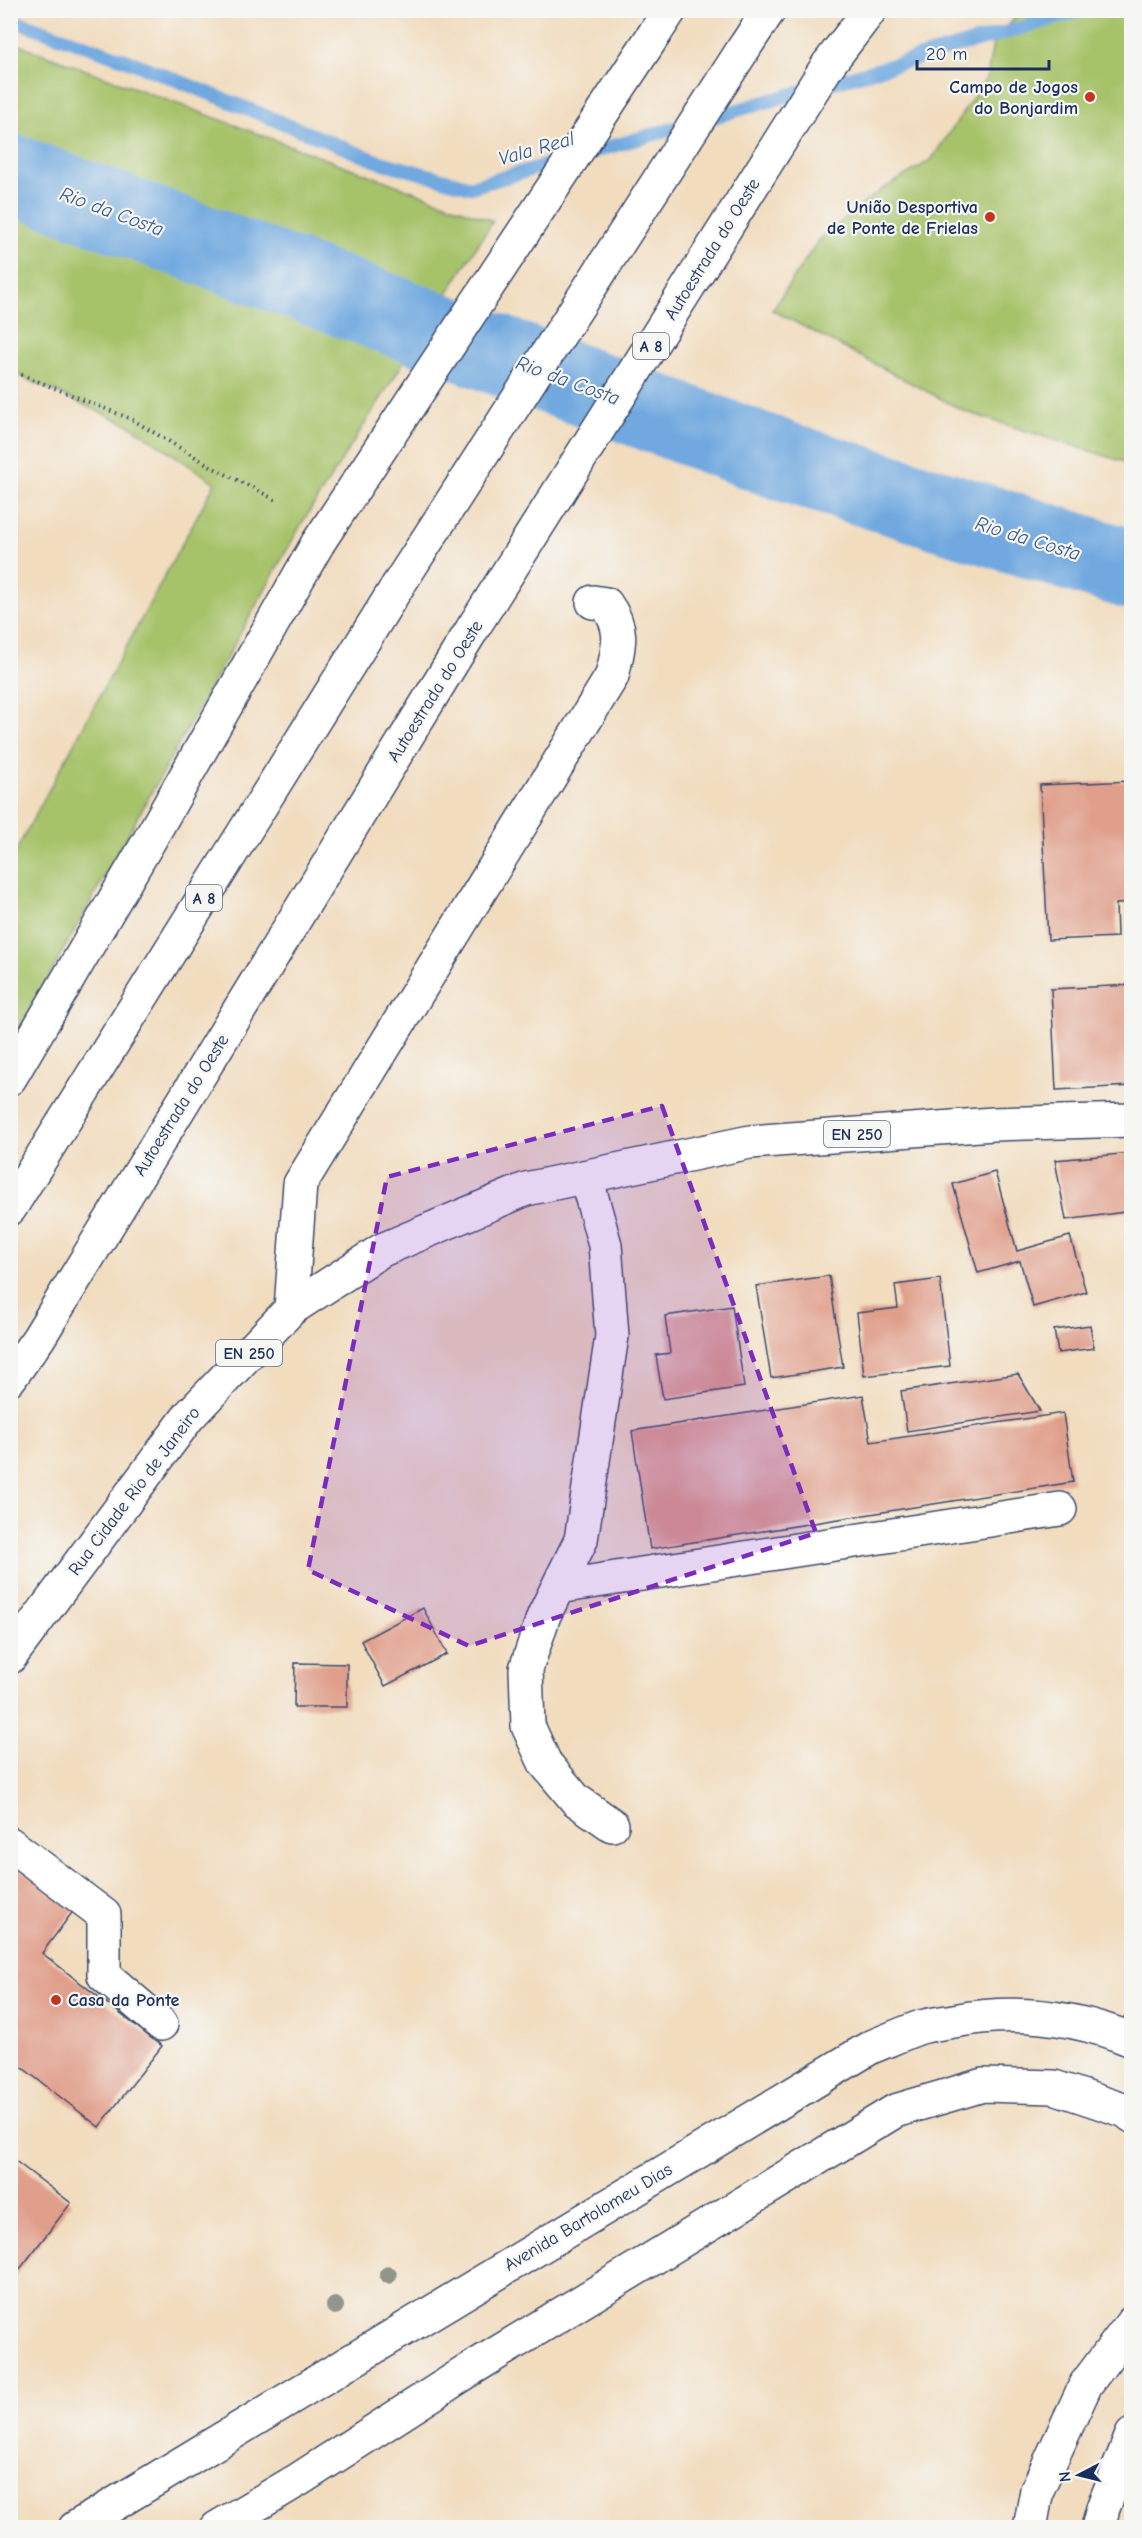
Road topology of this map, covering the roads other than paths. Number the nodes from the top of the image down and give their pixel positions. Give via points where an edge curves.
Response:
1 (770, 10) edge
2 (870, 10) edge
3 (662, 22) edge
4 (593, 602) dead end
5 (10, 1078) edge
6 (1131, 1120) edge
7 (586, 1177) junction
8 (10, 1208) edge
9 (291, 1309) junction
10 (10, 1378) edge
11 (1060, 1509) dead end
12 (558, 1587) junction
13 (10, 1658) edge
14 (612, 1825) dead end
15 (10, 1844) edge
16 (161, 2024) dead end
17 (1131, 2040) edge
18 (1131, 2116) edge
19 (1131, 2323) edge
20 (1131, 2435) edge
21 (75, 2528) edge
22 (217, 2528) edge
23 (1030, 2528) edge
24 (1098, 2528) edge

1 - 8 main road, A 8, bridge via 397,587
2 - 10 main road, Autoestrada do Oeste / A 8, bridge via 828,64 473,628 44,1329
3 - 5 main road, bridge via 318,543
4 - 9 main road via 606,604 617,618 620,640 612,676 300,1184
6 - 7 main road, EN 250 via 993,1124 750,1142
7 - 9 main road, Rua Cidade Rio de Janeiro / EN 250 via 526,1189 382,1250
7 - 12 main road via 605,1245 612,1336 581,1540
9 - 13 main road, Rua Cidade Rio de Janeiro / EN 250 via 189,1416
11 - 12 main road
12 - 14 main road via 526,1669 528,1726 545,1763 576,1800
15 - 16 main road via 104,1915 104,1975
17 - 21 main road, Avenida Bartolomeu Dias via 1064,2018 1014,2013 920,2027 871,2047
18 - 22 main road via 1054,2087 983,2085 895,2111
19 - 23 main road via 1086,2384 1037,2490
20 - 24 main road

